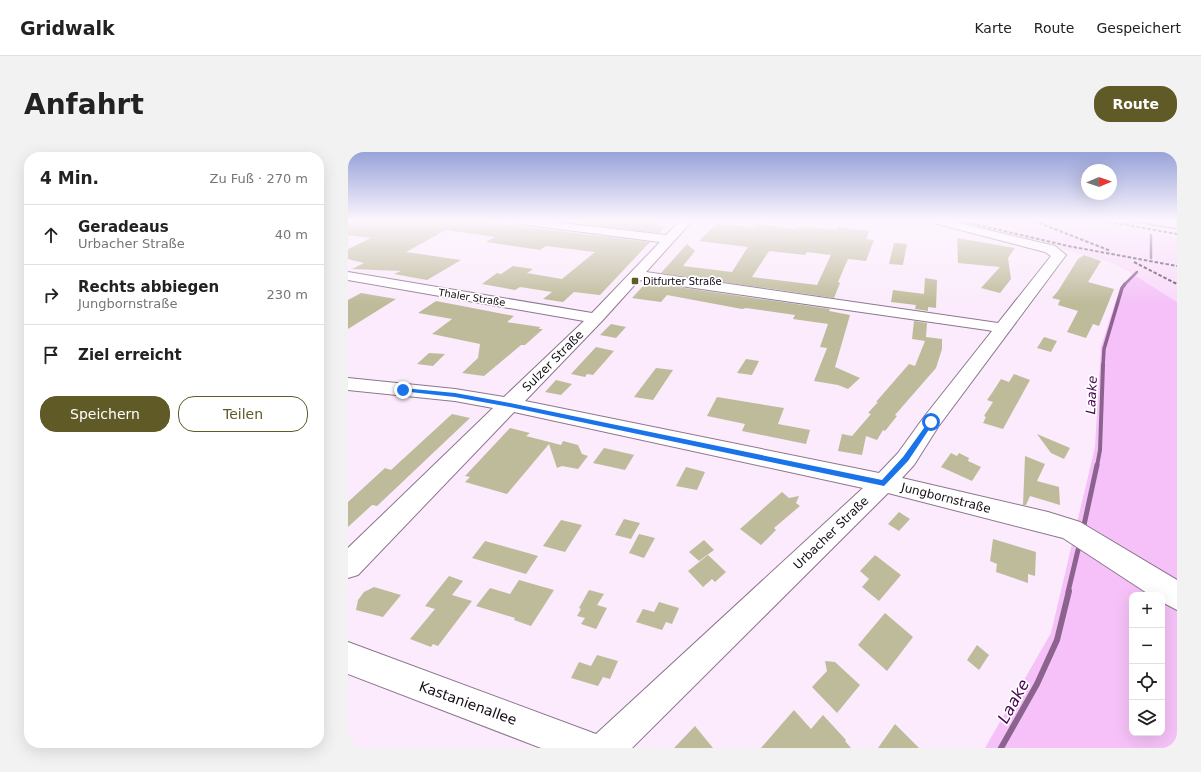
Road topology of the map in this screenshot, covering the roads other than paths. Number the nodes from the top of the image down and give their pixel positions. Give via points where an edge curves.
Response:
1 (660, 249) edge
2 (1049, 249) edge
3 (637, 275) junction
4 (349, 277) edge
5 (596, 318) junction
6 (1003, 329) junction
7 (348, 384) edge
8 (510, 405) junction
9 (884, 483) junction
10 (348, 566) edge
11 (1177, 596) edge
12 (348, 658) edge
13 (587, 748) edge
14 (606, 748) edge

1 - 3 street, Sulzer Straße
2 - 6 street, Urbacher Straße via 1059,255
3 - 5 street, Sulzer Straße
3 - 6 street via 987,324
4 - 5 street, Thaler Straße
5 - 8 street, Sulzer Straße
6 - 9 street, Urbacher Straße via 931,422 906,459
7 - 8 street, Jungbornstraße via 455,395
8 - 9 street, Jungbornstraße
8 - 10 street, Sulzer Straße
9 - 11 street, Jungbornstraße via 1071,530
9 - 14 street, Urbacher Straße
12 - 13 street, Kastanienallee

